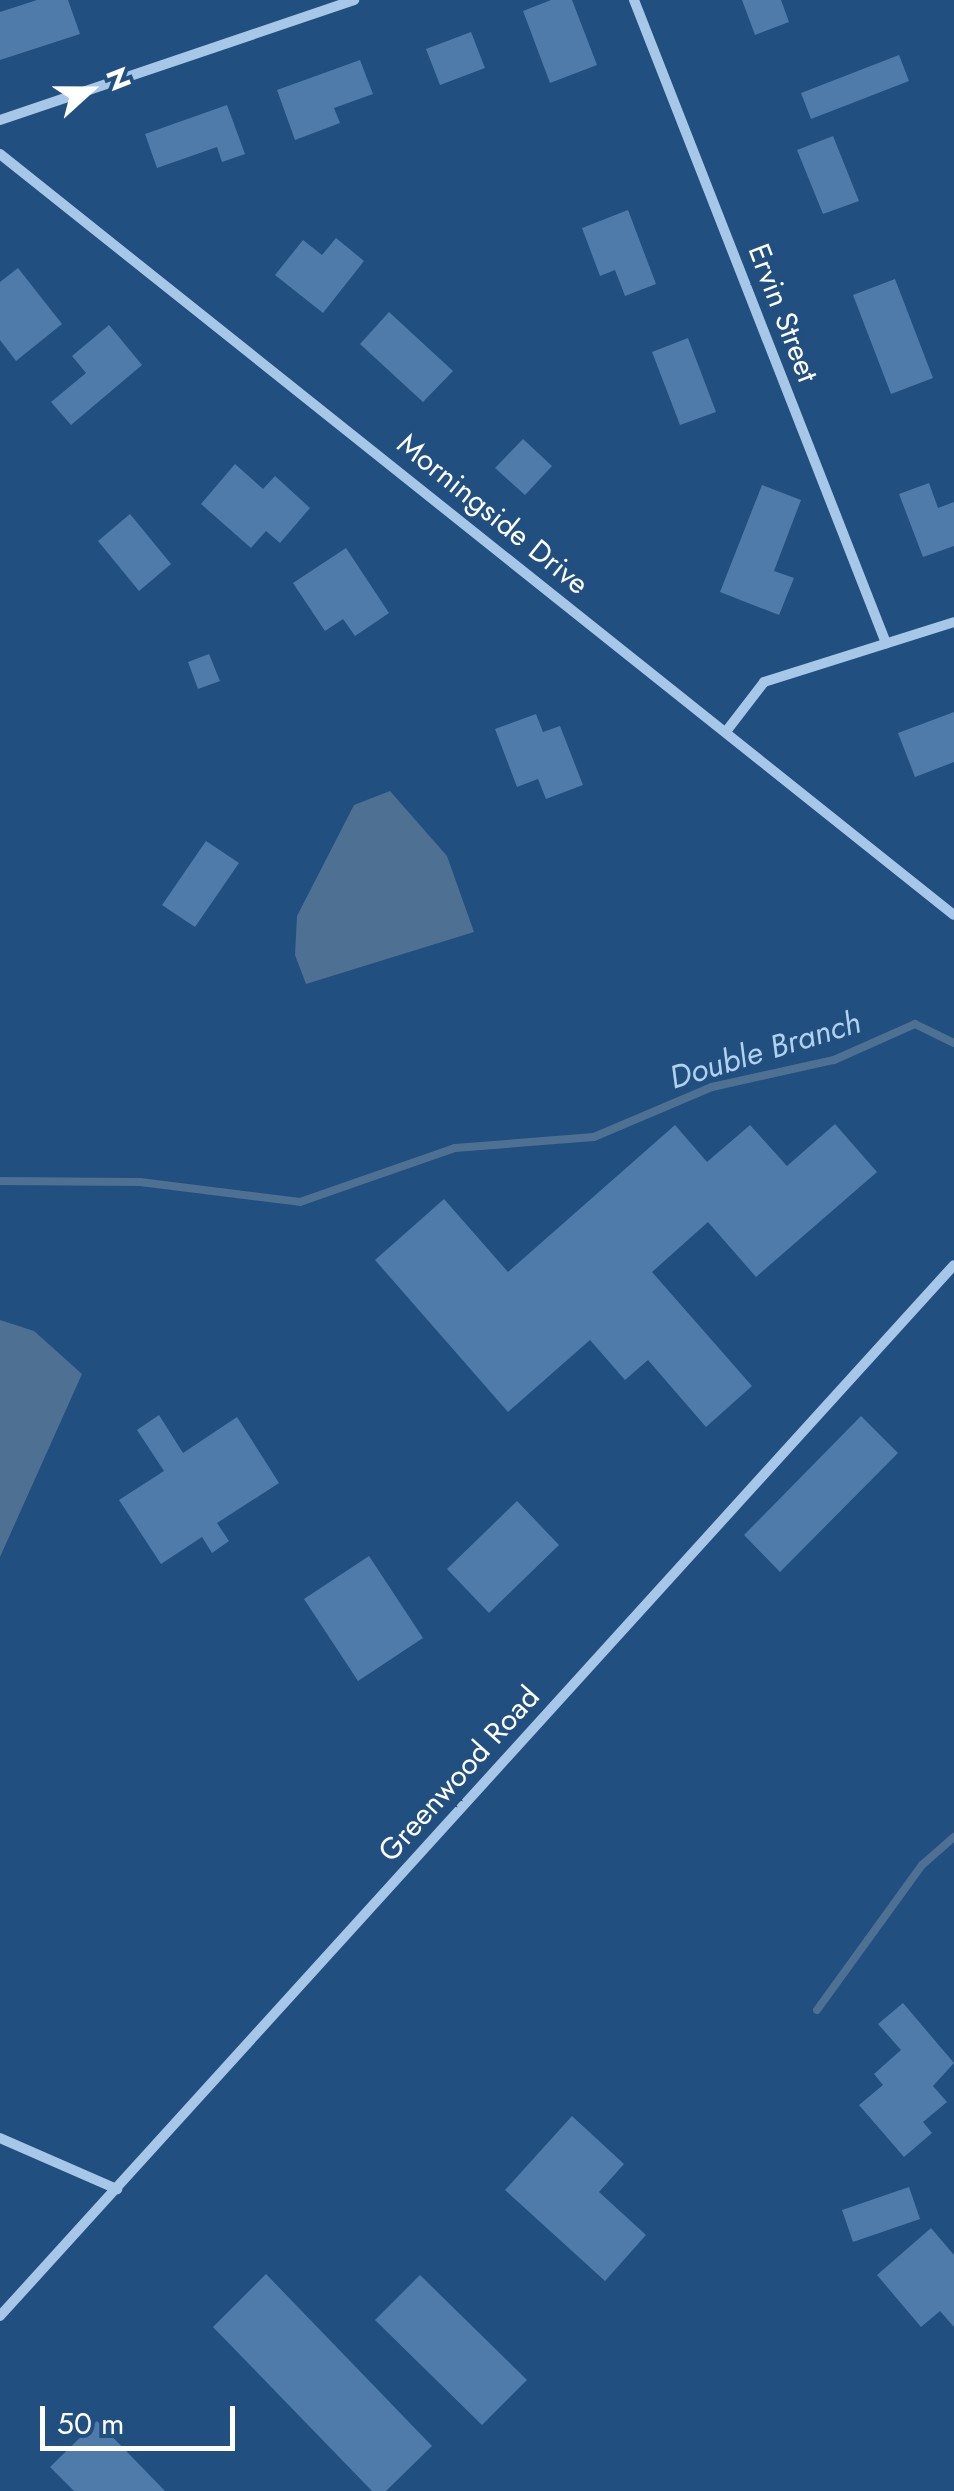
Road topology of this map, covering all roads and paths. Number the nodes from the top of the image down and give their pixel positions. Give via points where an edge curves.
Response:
1 (354, 0) edge
2 (634, 0) edge
3 (0, 120) edge
4 (0, 154) edge
5 (954, 622) edge
6 (886, 644) junction
7 (728, 729) junction
8 (954, 915) edge
9 (954, 1265) edge
10 (0, 2138) edge
11 (117, 2189) junction
12 (0, 2316) edge

1 - 3 street
2 - 6 street, Ervin Street
4 - 7 street, Morningside Drive
5 - 6 street
6 - 7 street via 764,682
7 - 8 street, Morningside Drive
9 - 11 street, Greenwood Road
10 - 11 street
11 - 12 street, Greenwood Road

